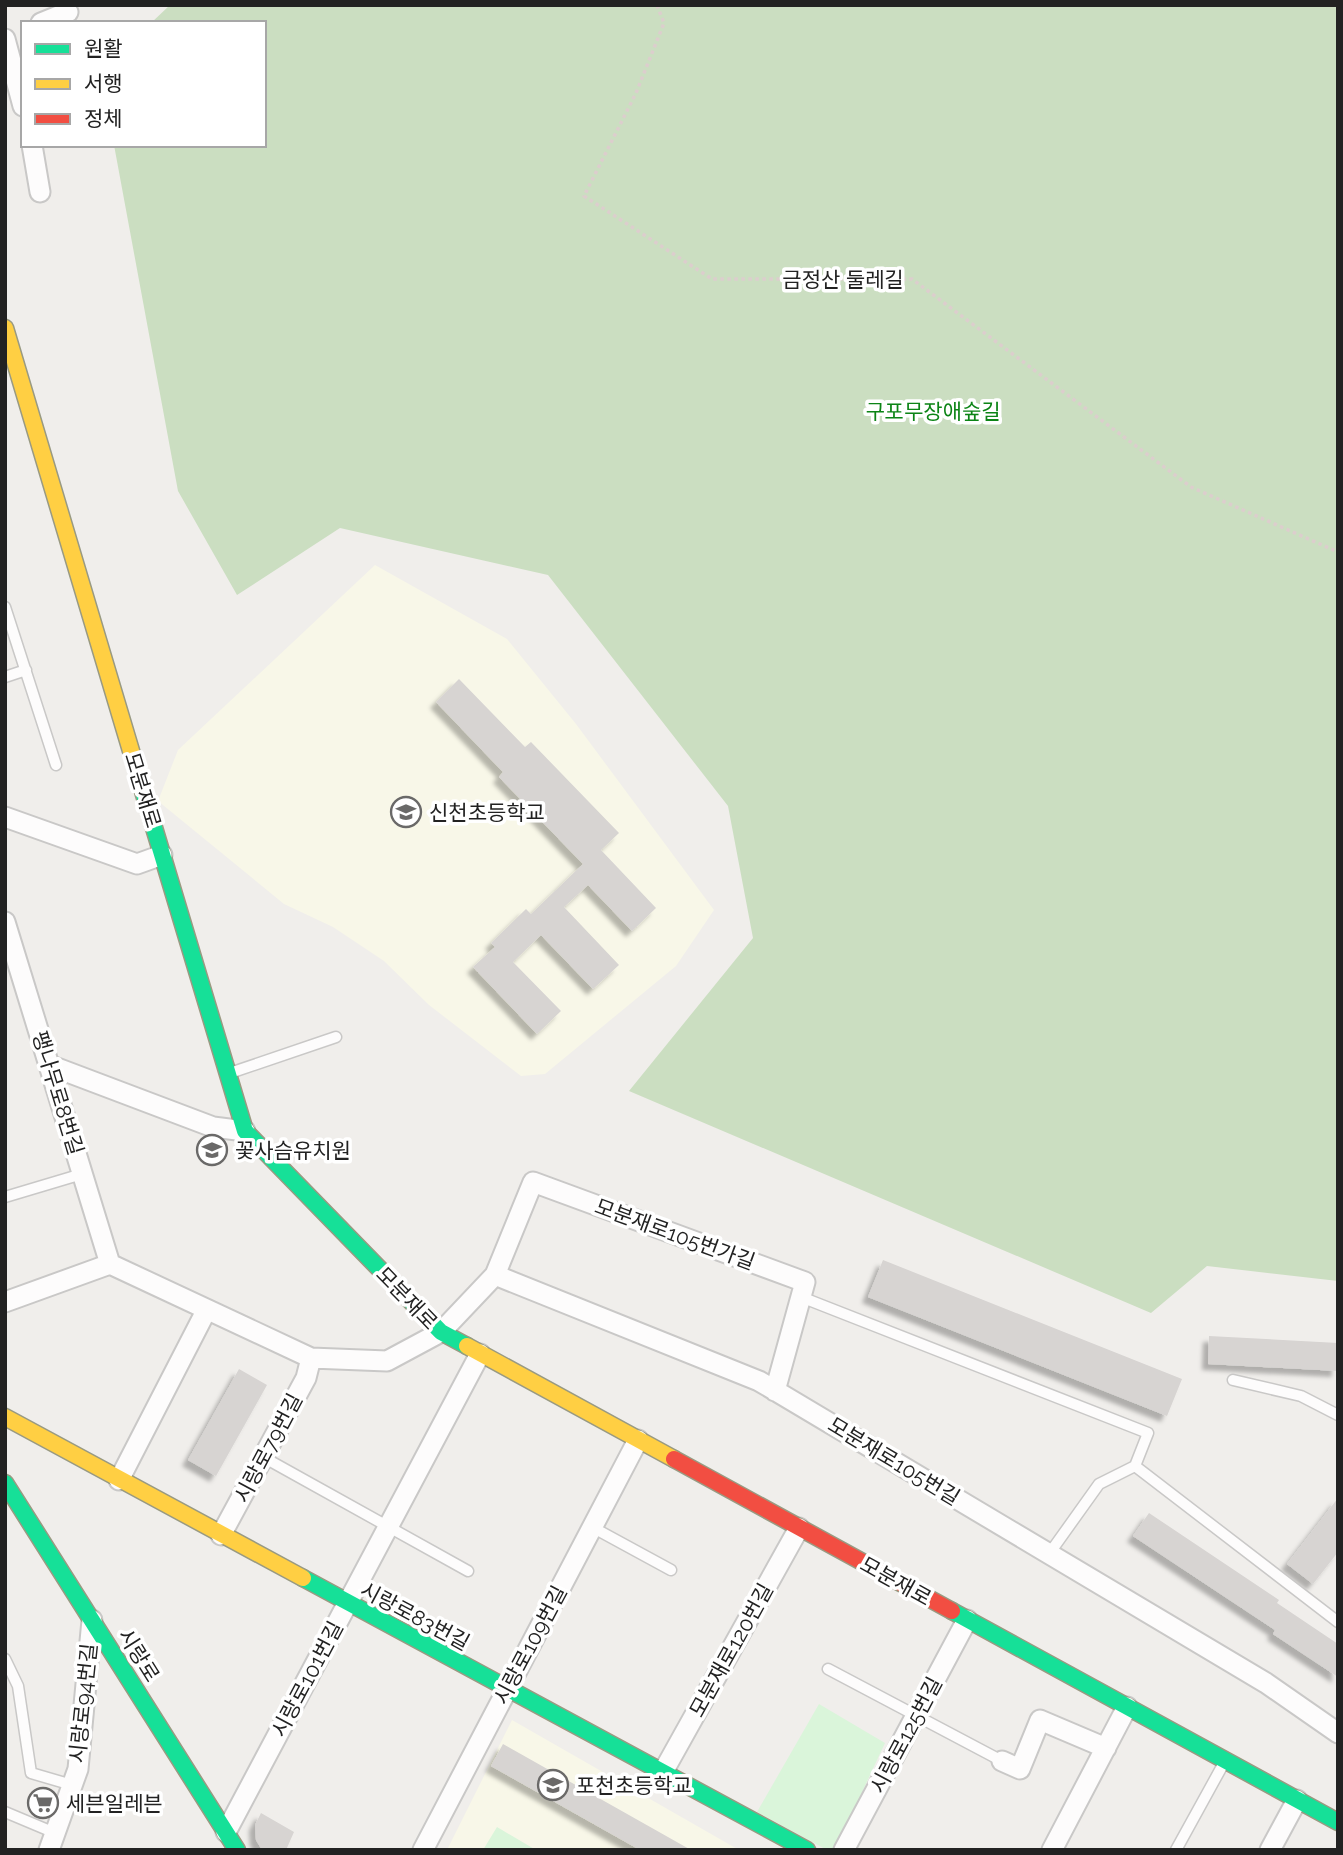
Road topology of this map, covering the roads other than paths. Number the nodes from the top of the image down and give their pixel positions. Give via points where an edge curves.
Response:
1 (68, 12) dead end
2 (46, 21) edge
3 (21, 31) edge
4 (5, 38) edge
5 (21, 98) edge
6 (32, 147) edge
7 (40, 192) dead end
8 (5, 328) edge
9 (5, 607) edge
10 (26, 670) junction
11 (5, 677) edge
12 (56, 765) dead end
13 (5, 817) edge
14 (162, 855) junction
15 (5, 922) edge
16 (335, 1037) dead end
17 (49, 1065) junction
18 (228, 1074) junction
19 (245, 1131) junction
20 (82, 1174) junction
21 (5, 1197) edge
22 (110, 1264) junction
23 (495, 1275) junction
24 (801, 1297) junction
25 (5, 1302) edge
26 (206, 1311) junction
27 (441, 1332) junction
28 (480, 1354) junction
29 (311, 1358) junction
30 (1233, 1380) dead end
31 (775, 1391) junction
32 (1338, 1415) edge
33 (5, 1417) edge
34 (638, 1440) junction
35 (263, 1457) junction
36 (1135, 1466) junction
37 (119, 1480) junction
38 (5, 1483) edge
39 (388, 1527) junction
40 (592, 1527) junction
41 (799, 1528) junction
42 (221, 1535) junction
43 (1048, 1556) junction
44 (671, 1570) dead end
45 (468, 1571) dead end
46 (348, 1603) junction
47 (92, 1620) junction
48 (967, 1620) junction
49 (1338, 1622) edge
50 (5, 1659) edge
51 (828, 1669) dead end
52 (507, 1689) junction
53 (1127, 1707) junction
54 (916, 1716) junction
55 (1338, 1733) edge
56 (1106, 1748) junction
57 (1225, 1760) junction
58 (1002, 1761) joint
59 (663, 1772) junction
60 (72, 1785) junction
61 (1297, 1800) junction
62 (5, 1812) edge
63 (1338, 1822) edge
64 (226, 1832) junction
65 (52, 1842) edge
66 (237, 1850) edge
67 (423, 1850) edge
68 (807, 1850) edge
69 (844, 1850) edge
70 (1052, 1850) edge
71 (1175, 1850) edge
72 (1270, 1850) edge

1 - 2 street
3 - 4 street
4 - 5 street
6 - 7 street
8 - 14 street, 모분재로
9 - 10 lane
10 - 11 lane
10 - 12 lane
13 - 14 street via 137,864
14 - 18 street, 모분재로
15 - 17 street, 팽나무로8번길
16 - 18 lane
17 - 19 street via 212,1127
17 - 20 street, 팽나무로8번길
18 - 19 street, 모분재로
19 - 27 street, 모분재로
20 - 21 lane
20 - 22 street, 팽나무로8번길
22 - 25 street
22 - 26 street
23 - 24 street, 모분재로105번가길 via 533,1182 805,1282
23 - 27 street
23 - 31 street, 모분재로105번길
24 - 31 street
24 - 36 lane via 1148,1433
26 - 29 street
26 - 37 street
27 - 28 street, 모분재로
27 - 29 street via 387,1361
28 - 34 street, 모분재로
28 - 39 street, 시랑로101번길
29 - 35 street, 시랑로79번길 via 306,1378
30 - 32 lane via 1301,1396
31 - 43 street, 모분재로105번길 via 928,1479
33 - 37 street, 시랑로83번길
34 - 40 street, 시랑로109번길
34 - 41 street, 모분재로
35 - 39 lane
35 - 42 street, 시랑로79번길
36 - 43 lane via 1099,1483
36 - 49 lane
37 - 42 street, 시랑로83번길
38 - 47 street, 시랑로
39 - 45 lane
39 - 46 street, 시랑로101번길
40 - 44 lane
40 - 52 street, 시랑로109번길
41 - 48 street, 모분재로
41 - 59 street, 모분재로120번길
42 - 46 street, 시랑로83번길
43 - 55 street, 모분재로105번길 via 1266,1684
46 - 52 street, 시랑로83번길
46 - 64 street, 시랑로101번길
47 - 60 street, 시랑로94번길 via 78,1769
47 - 64 street, 시랑로
48 - 53 street, 모분재로
48 - 54 street, 시랑로125번길
50 - 60 lane, 시랑로94번길 via 18,1686 31,1773
51 - 54 lane
52 - 59 street, 시랑로83번길
52 - 67 street, 시랑로109번길
53 - 56 street
53 - 57 street, 모분재로
54 - 58 lane
54 - 69 street, 시랑로125번길
56 - 58 street via 1040,1720 1020,1769
56 - 70 street
57 - 61 street, 모분재로
57 - 71 lane
59 - 68 street, 시랑로83번길
60 - 65 street, 시랑로94번길
61 - 63 street, 모분재로
61 - 72 street
62 - 65 lane
64 - 66 street, 시랑로

